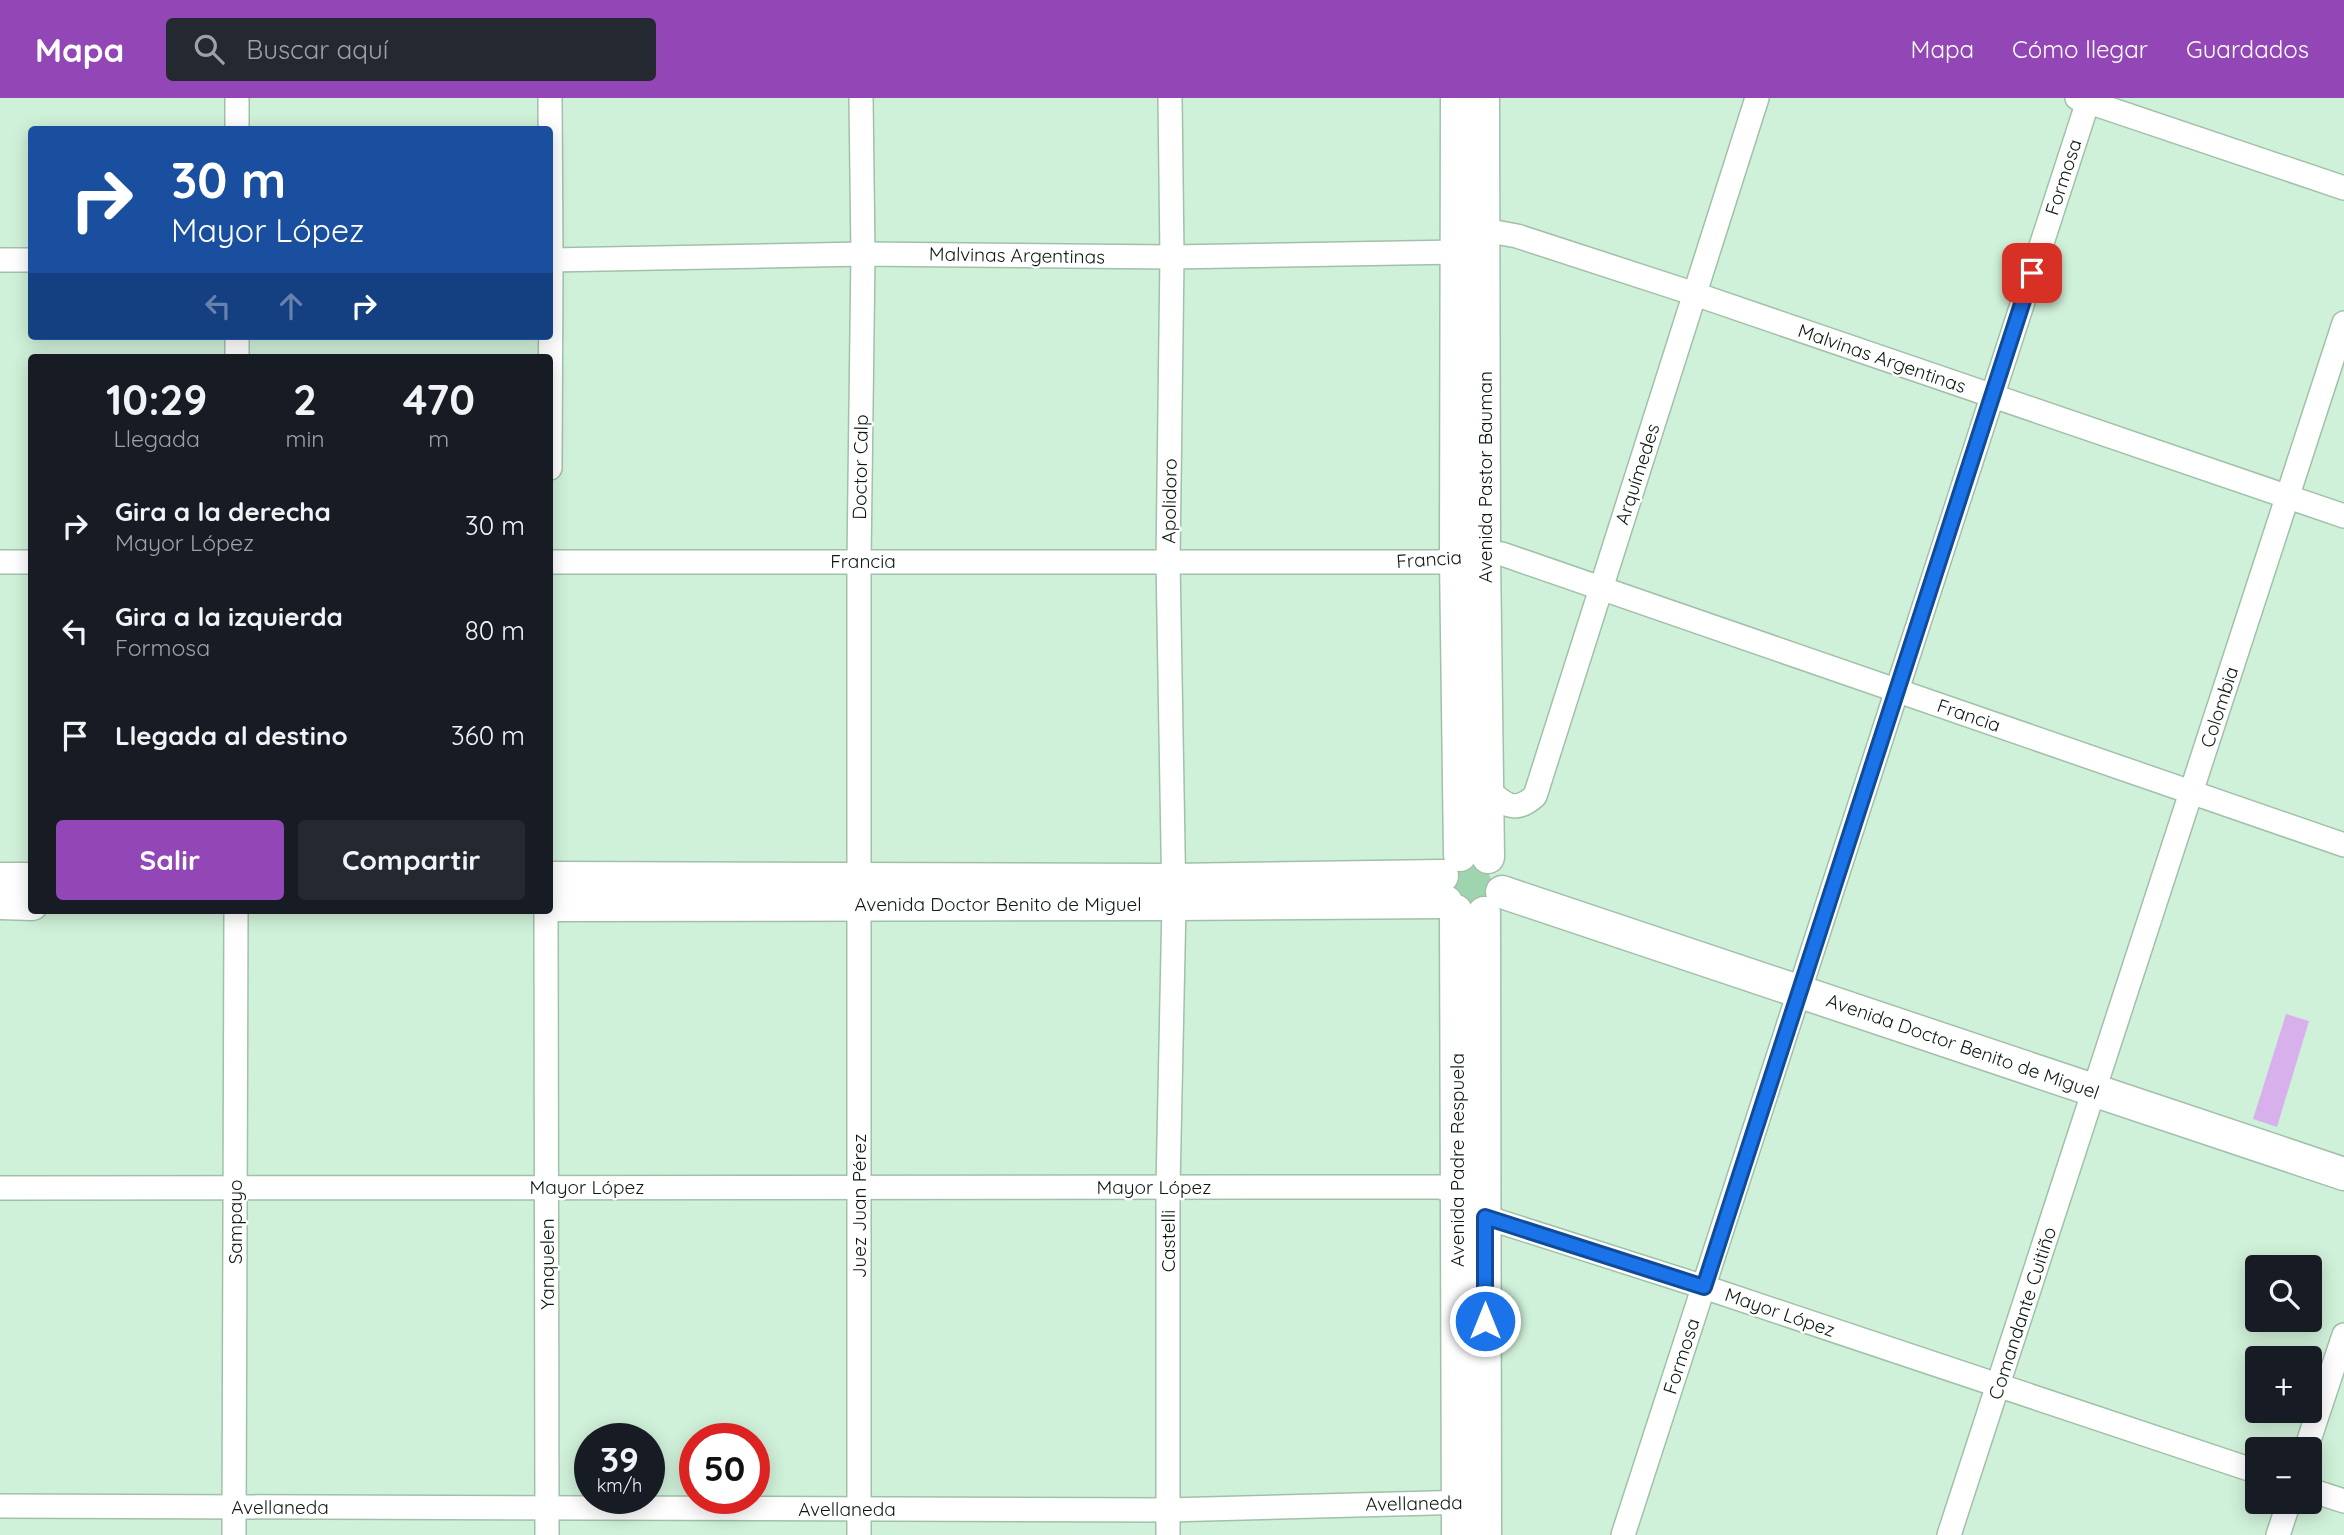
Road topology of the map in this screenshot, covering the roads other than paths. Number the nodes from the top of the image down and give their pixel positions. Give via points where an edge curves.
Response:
1 (237, 98) edge
2 (550, 98) edge
3 (861, 98) edge
4 (1170, 98) edge
5 (1457, 98) edge
6 (1483, 98) edge
7 (1757, 98) edge
8 (2084, 99) edge
9 (237, 126) edge
10 (550, 126) edge
11 (2344, 188) edge
12 (1471, 243) junction
13 (863, 254) junction
14 (1172, 257) junction
15 (0, 260) edge
16 (28, 260) edge
17 (553, 260) edge
18 (1695, 295) junction
19 (2344, 323) edge
20 (1993, 396) junction
21 (2287, 496) junction
22 (2344, 516) edge
23 (1470, 556) junction
24 (859, 561) junction
25 (1168, 561) junction
26 (0, 562) edge
27 (28, 562) edge
28 (553, 562) edge
29 (1601, 589) junction
30 (1897, 691) junction
31 (1487, 789) junction
32 (2191, 792) junction
33 (2344, 845) edge
34 (553, 878) edge
35 (0, 879) edge
36 (28, 879) edge
37 (1468, 886) junction
38 (860, 891) junction
39 (1174, 892) junction
40 (0, 904) edge
41 (28, 904) edge
42 (553, 905) edge
43 (236, 914) edge
44 (546, 914) edge
45 (1800, 992) junction
46 (2094, 1090) junction
47 (2344, 1174) edge
48 (1168, 1186) junction
49 (547, 1187) junction
50 (859, 1187) junction
51 (0, 1188) edge
52 (234, 1188) junction
53 (1457, 1193) junction
54 (1485, 1217) junction
55 (1704, 1287) junction
56 (2344, 1335) edge
57 (1998, 1385) junction
58 (2310, 1437) edge
59 (2245, 1468) edge
60 (2322, 1494) edge
61 (2344, 1501) edge
62 (1471, 1502) junction
63 (0, 1506) edge
64 (234, 1507) junction
65 (547, 1508) junction
66 (859, 1509) junction
67 (1168, 1510) junction
68 (2285, 1514) edge
69 (234, 1535) edge
70 (547, 1535) edge
71 (859, 1535) edge
72 (1168, 1535) edge
73 (1458, 1535) edge
74 (1485, 1535) edge
75 (1623, 1535) edge
76 (1949, 1535) edge
77 (2277, 1535) edge

1 - 9 street
2 - 10 street
3 - 13 street, Doctor Calp
4 - 14 street, Apolidoro
5 - 12 main road, Avenida Pastor Bauman
6 - 12 main road, Avenida Pastor Bauman
7 - 18 street, Arquímedes
8 - 11 street
8 - 20 street, Formosa
12 - 14 street, Malvinas Argentinas
12 - 18 street, Malvinas Argentinas via 1517,236
12 - 23 main road, Avenida Pastor Bauman
13 - 14 street, Malvinas Argentinas
13 - 17 street, Malvinas Argentinas
13 - 24 street, Doctor Calp
14 - 25 street, Apolidoro
15 - 16 street
18 - 20 street, Malvinas Argentinas
18 - 29 street, Arquímedes
19 - 21 street, Colombia
20 - 21 street, Malvinas Argentinas
20 - 30 street, Formosa
21 - 22 street, Malvinas Argentinas
21 - 32 street, Colombia
23 - 25 street, Francia via 1439,562
23 - 29 street, Francia via 1502,554
23 - 31 main road, Avenida Pastor Bauman
23 - 37 main road, Avenida Pastor Bauman
24 - 25 street, Francia
24 - 28 street, Francia
24 - 38 street, Doctor Calp
25 - 39 street, Apolidoro
26 - 27 street
29 - 30 street, Francia
29 - 31 street, Arquímedes via 1535,796 1514,807 1503,804
30 - 32 street, Francia
30 - 45 street, Formosa
31 - 37 main road, Avenida Pastor Bauman
32 - 33 street, Francia
32 - 46 street, Colombia
34 - 38 main road, Avenida Doctor Benito de Miguel
35 - 36 main road
37 - 39 main road, Avenida Doctor Benito de Miguel
37 - 45 main road, Avenida Doctor Benito de Miguel
37 - 53 main road, Avenida Padre Respuela
37 - 54 main road, Avenida Padre Respuela
38 - 39 main road, Avenida Doctor Benito de Miguel
38 - 42 main road, Avenida Doctor Benito de Miguel
38 - 50 street, Juez Juan Pérez
39 - 48 street, Castelli
40 - 41 main road
43 - 52 street, Sampayo
44 - 49 street, Yanquelen
45 - 46 main road, Avenida Doctor Benito de Miguel
45 - 55 street, Formosa
46 - 47 main road, Avenida Doctor Benito de Miguel
46 - 57 street, Comandante Cuitiño
48 - 50 street, Mayor López
48 - 53 street, Mayor López via 1440,1187
48 - 67 street, Castelli
49 - 50 street, Mayor López
49 - 52 street, Mayor López
49 - 65 street, Yanquelen
50 - 66 street, Juez Juan Pérez
51 - 52 street, Mayor López
52 - 64 street, Sampayo
53 - 54 street, Mayor López
53 - 62 main road, Avenida Padre Respuela
54 - 55 street, Mayor López
54 - 62 main road, Avenida Padre Respuela
55 - 57 street, Mayor López
55 - 75 street, Formosa
56 - 58 street
57 - 59 street, Mayor López
57 - 76 street, Comandante Cuitiño
60 - 61 street
62 - 67 street, Avellaneda
62 - 73 main road, Avenida Padre Respuela
62 - 74 main road, Avenida Padre Respuela
63 - 64 street, Avellaneda
64 - 65 street, Avellaneda
64 - 69 street, Sampayo
65 - 66 street, Avellaneda
65 - 70 street, Yanquelen
66 - 67 street, Avellaneda
66 - 71 street, Juez Juan Pérez
67 - 72 street, Castelli
68 - 77 street

